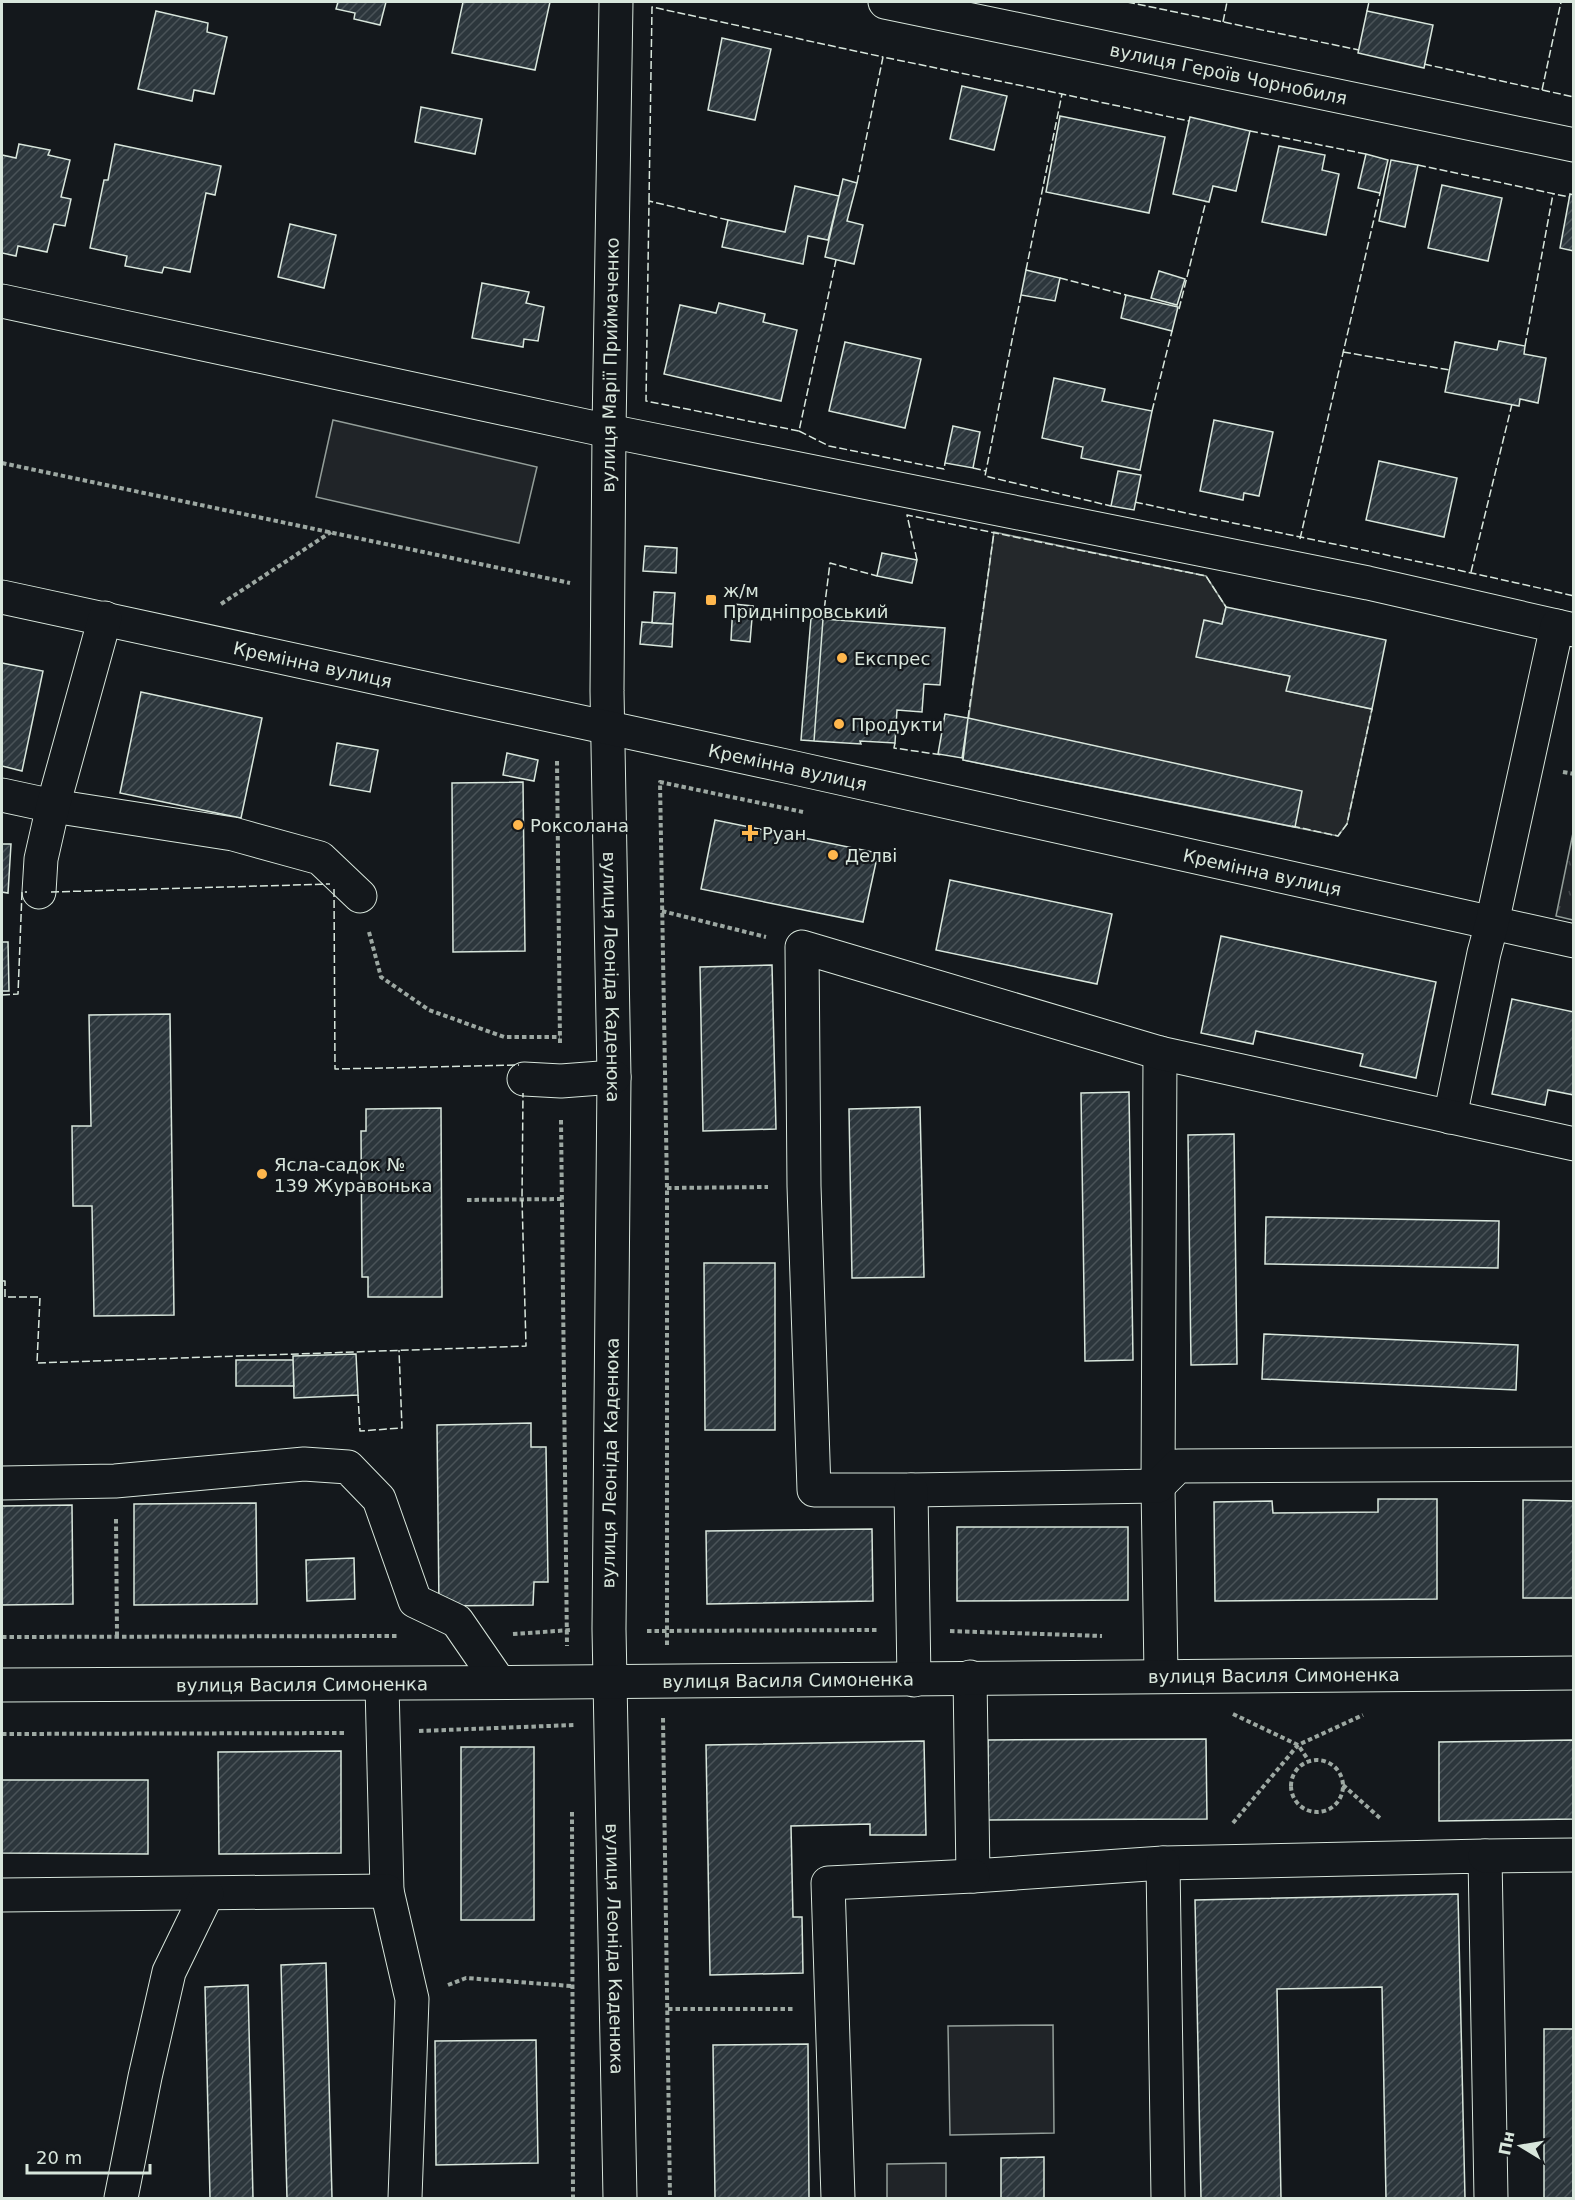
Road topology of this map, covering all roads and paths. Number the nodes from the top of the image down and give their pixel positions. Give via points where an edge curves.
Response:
1 (616, 2) edge
2 (885, 2) edge
3 (1574, 145) edge
4 (2, 300) edge
5 (609, 431) junction
6 (2, 462) edge
7 (331, 532) junction
8 (545, 578) dead end
9 (2, 597) edge
10 (216, 608) dead end
11 (105, 618) junction
12 (1565, 628) edge
13 (608, 728) junction
14 (557, 761) dead end
15 (660, 782) dead end
16 (2, 795) edge
17 (53, 806) junction
18 (39, 892) dead end
19 (360, 896) joint
20 (662, 911) junction
21 (1492, 923) junction
22 (1574, 941) edge
23 (802, 947) junction
24 (560, 1037) junction
25 (1160, 1053) junction
26 (614, 1077) junction
27 (524, 1080) dead end
28 (561, 1081) junction
29 (1450, 1117) junction
30 (1574, 1144) edge
31 (804, 1186) junction
32 (667, 1188) junction
33 (562, 1199) junction
34 (468, 1200) dead end
35 (1574, 1464) edge
36 (115, 1481) junction
37 (2, 1484) edge
38 (1158, 1486) junction
39 (911, 1490) junction
40 (609, 1629) junction
41 (567, 1630) junction
42 (914, 1630) junction
43 (668, 1631) junction
44 (117, 1635) junction
45 (2, 1636) edge
46 (408, 1636) dead end
47 (466, 1637) junction
48 (1160, 1637) junction
49 (1574, 1673) edge
50 (1161, 1674) junction
51 (970, 1677) junction
52 (664, 1680) junction
53 (914, 1680) junction
54 (610, 1681) junction
55 (499, 1682) junction
56 (567, 1682) junction
57 (2, 1685) edge
58 (382, 1685) junction
59 (1233, 1714) dead end
60 (1363, 1715) dead end
61 (383, 1733) junction
62 (2, 1734) edge
63 (1298, 1745) junction
64 (1309, 1761) junction
65 (572, 1809) dead end
66 (1574, 1855) edge
67 (1485, 1856) junction
68 (1201, 1862) junction
69 (1163, 1863) junction
70 (973, 1876) junction
71 (387, 1891) junction
72 (207, 1894) junction
73 (2, 1895) edge
74 (571, 1986) junction
75 (412, 1999) junction
76 (831, 2008) junction
77 (668, 2009) junction
78 (121, 2199) edge
79 (405, 2199) edge
80 (573, 2199) edge
81 (620, 2199) edge
82 (670, 2199) edge
83 (838, 2199) edge
84 (1168, 2199) edge
85 (1491, 2199) edge

1 - 5 street, вулиця Марії Приймаченко
2 - 3 street, вулиця Героїв Чорнобиля
4 - 5 street
5 - 12 street via 1356,581
5 - 13 street, вулиця Марії Приймаченко
6 - 7 path
7 - 8 path
7 - 10 path
9 - 11 street, Кремінна вулиця
11 - 13 street, Кремінна вулиця
11 - 17 street
12 - 21 street
13 - 21 street, Кремінна вулиця
13 - 26 street, вулиця Леоніда Каденюка
14 - 24 path
15 - 20 path
16 - 17 street
17 - 18 street via 41,859
17 - 19 street via 233,834 320,858
19 - 24 path via 381,977 429,1010 504,1037
20 - 23 path
20 - 32 path
21 - 22 street, Кремінна вулиця
21 - 29 street
23 - 25 street
23 - 31 street
24 - 28 path
25 - 29 street
25 - 38 street
26 - 28 street
26 - 40 street, вулиця Леоніда Каденюка
27 - 28 street
28 - 33 path
29 - 30 street
31 - 32 path
31 - 39 street via 814,1490
32 - 43 path
33 - 34 path
33 - 41 path
35 - 38 street via 1178,1466
36 - 37 street
36 - 44 path
36 - 47 street via 304,1464 348,1467 379,1499 415,1601 457,1621
38 - 39 street
38 - 48 street
39 - 42 street
40 - 41 path
40 - 43 path
40 - 54 street, вулиця Леоніда Каденюка
41 - 47 path
41 - 56 path
42 - 43 path
42 - 48 path
42 - 53 street
43 - 52 path
44 - 45 path
44 - 46 path
47 - 55 street
48 - 50 street
49 - 50 street, вулиця Василя Симоненка
50 - 51 street, вулиця Василя Симоненка
51 - 53 street, вулиця Василя Симоненка
51 - 70 street
52 - 53 street, вулиця Василя Симоненка
52 - 54 street, вулиця Василя Симоненка
52 - 77 path
54 - 56 street, вулиця Василя Симоненка
54 - 81 street, вулиця Леоніда Каденюка
55 - 56 street, вулиця Василя Симоненка
55 - 58 street, вулиця Василя Симоненка
56 - 61 path via 572,1726
57 - 58 street, вулиця Василя Симоненка
58 - 61 street
59 - 63 path
60 - 63 path
61 - 62 path
61 - 71 street
63 - 64 path
63 - 68 path
64 - 64 path via 1296,1771 1290,1787 1292,1795 1312,1812 1329,1809 1341,1797 1339,1772 1326,1761
65 - 74 path
66 - 67 street
67 - 68 street
67 - 85 street
68 - 69 street
69 - 70 street
69 - 84 street
70 - 76 street via 828,1883
71 - 72 street
71 - 75 street
72 - 73 street
72 - 78 street via 169,1972
74 - 75 path via 466,1978
74 - 80 path
75 - 79 street
76 - 77 path
76 - 83 street
77 - 82 path

